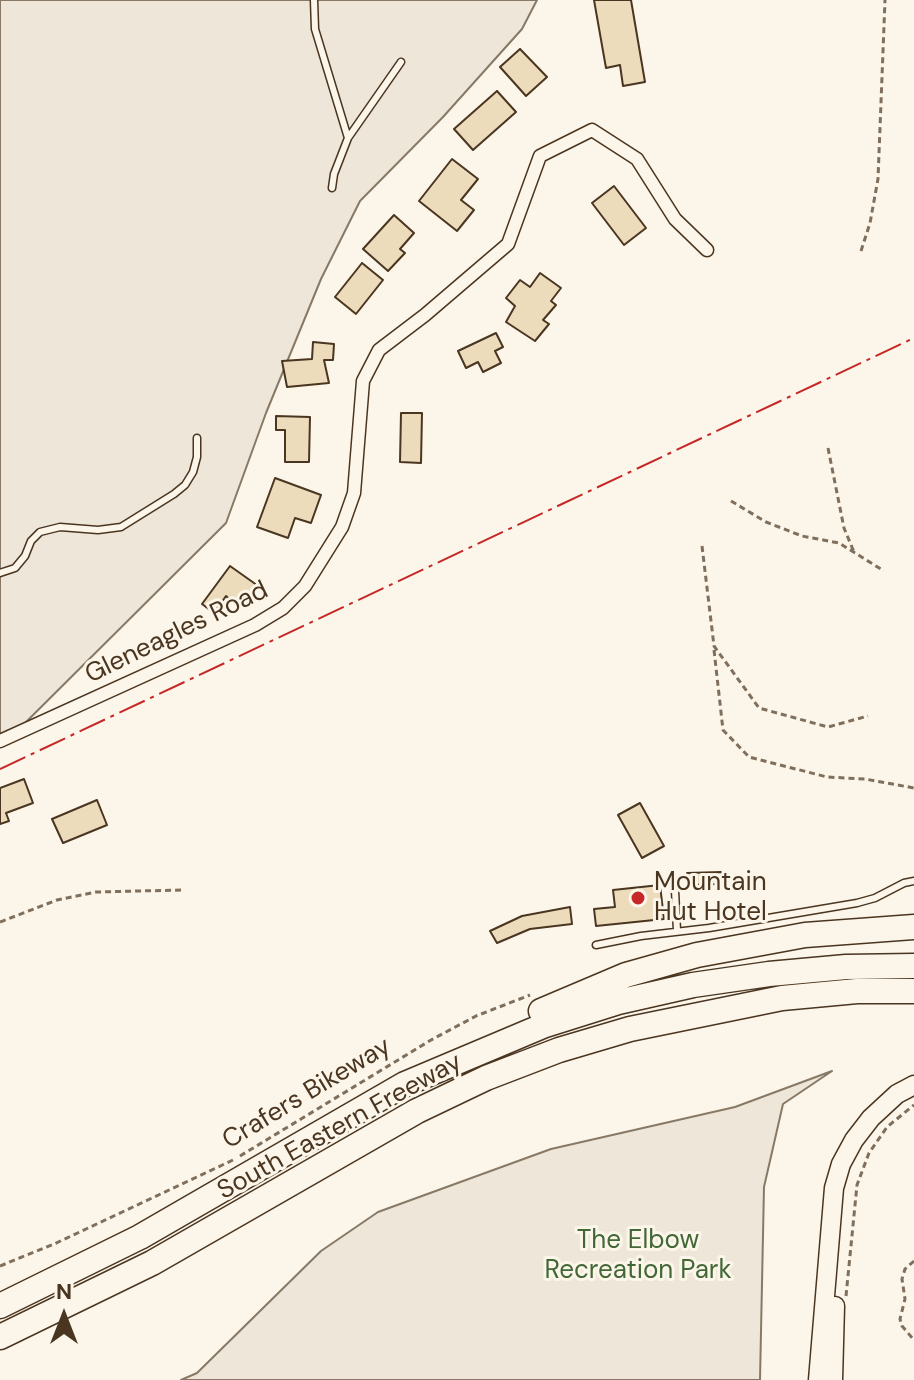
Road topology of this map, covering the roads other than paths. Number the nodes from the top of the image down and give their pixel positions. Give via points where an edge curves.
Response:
1 (314, 0) edge
2 (401, 62) dead end
3 (348, 138) junction
4 (332, 188) dead end
5 (707, 250) dead end
6 (197, 438) dead end
7 (0, 573) edge
8 (0, 741) edge
9 (914, 881) edge
10 (675, 890) dead end
11 (910, 925) edge
12 (677, 931) junction
13 (596, 945) dead end
14 (914, 966) edge
15 (914, 991) edge
16 (405, 1084) junction
17 (914, 1085) edge
18 (914, 1095) edge
19 (1, 1306) edge
20 (0, 1337) edge
21 (818, 1380) edge
22 (833, 1380) edge

1 - 3 lane via 315,29
2 - 3 lane
3 - 4 lane
5 - 8 street, Gleneagles Road via 675,219 637,159 592,130 540,156 508,244 379,350 363,381 354,493 342,527 305,586 255,625
6 - 7 lane via 193,472 174,494 121,527 40,532 15,568
9 - 12 lane via 857,903
10 - 12 lane
11 - 16 highway via 752,944 626,975 488,1031
12 - 13 lane
14 - 16 highway, South Eastern Freeway via 769,974 618,1002 545,1025
15 - 20 highway, South Eastern Freeway via 782,998 630,1029 559,1050 417,1111 152,1263
16 - 19 highway, South Eastern Freeway via 193,1208
17 - 21 main road via 871,1118 841,1164 834,1188
18 - 22 main road via 872,1130 842,1190

